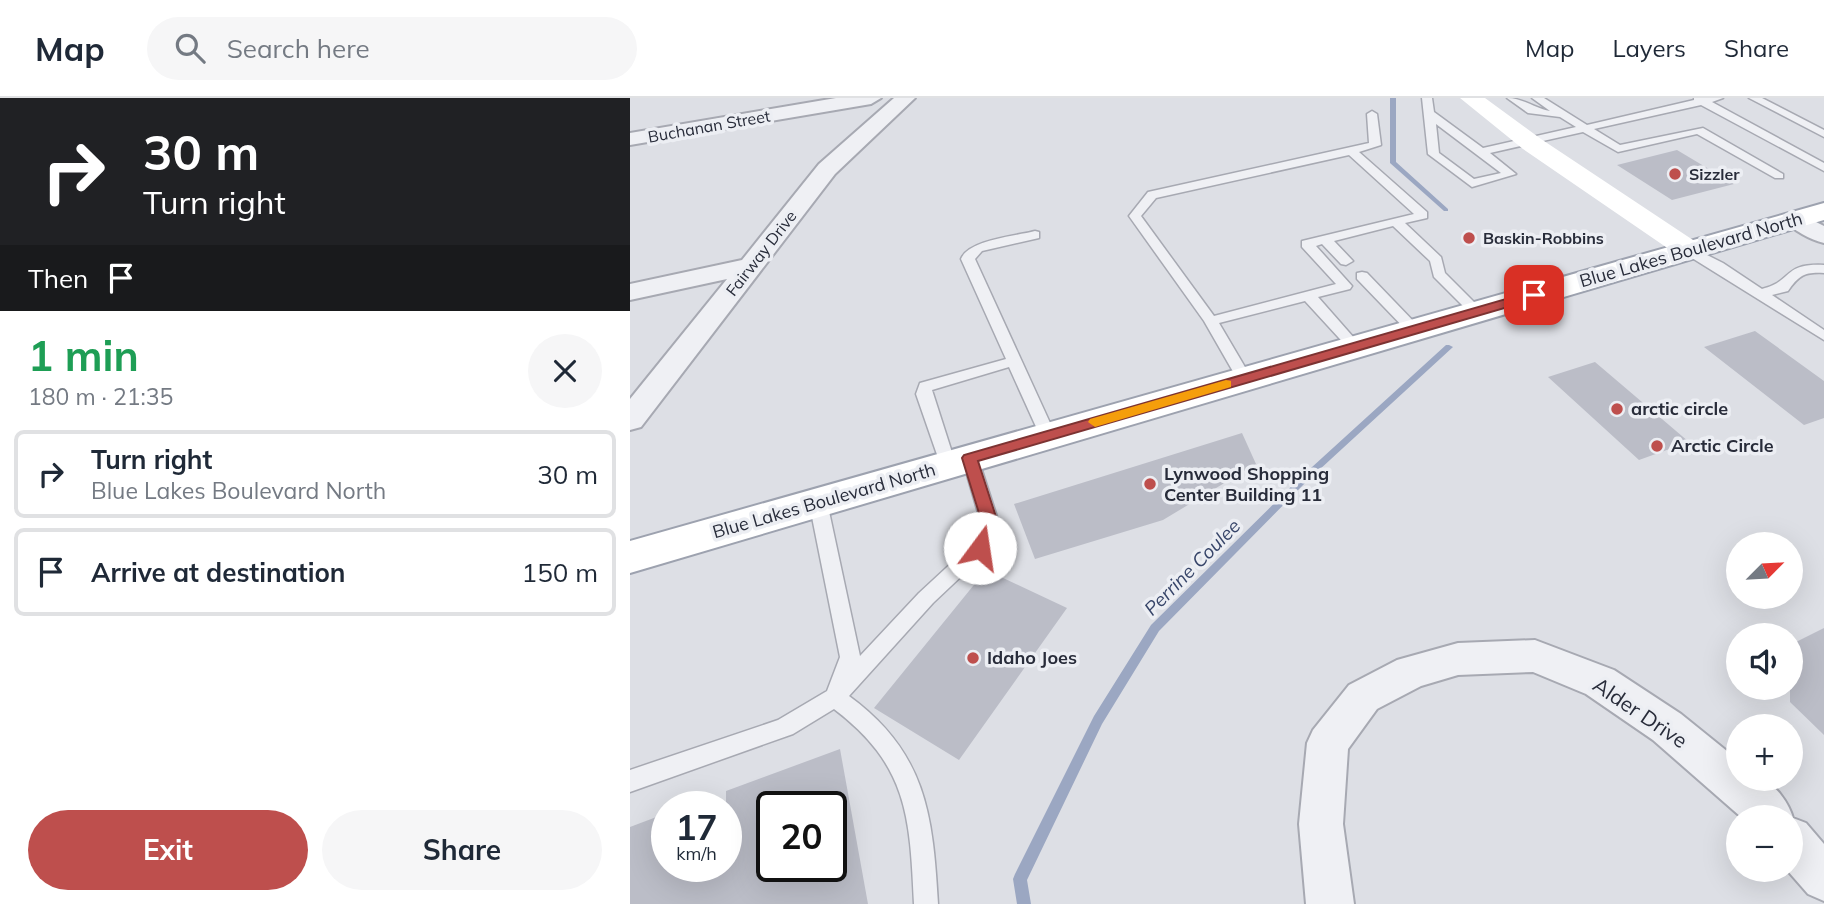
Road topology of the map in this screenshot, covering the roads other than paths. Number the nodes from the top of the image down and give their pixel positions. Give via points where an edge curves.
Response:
1 (871, 98) edge
2 (905, 98) edge
3 (1427, 98) edge
4 (1471, 98) edge
5 (1512, 98) edge
6 (1537, 98) edge
7 (1718, 98) edge
8 (1754, 98) edge
9 (1700, 100) edge
10 (1428, 113) junction
11 (1372, 114) dead end
12 (1566, 117) junction
13 (1739, 121) junction
14 (1726, 124) dead end
15 (1712, 127) dead end
16 (1584, 128) junction
17 (1699, 130) junction
18 (1824, 134) edge
19 (630, 139) edge
20 (1528, 141) junction
21 (1351, 151) junction
22 (1474, 154) junction
23 (1455, 158) dead end
24 (1443, 161) junction
25 (1824, 168) edge
26 (1779, 176) dead end
27 (1396, 222) junction
28 (1815, 222) edge
29 (1035, 235) dead end
30 (1325, 240) junction
31 (1689, 250) junction
32 (1346, 261) dead end
33 (751, 266) junction
34 (1824, 270) edge
35 (1362, 276) dead end
36 (1345, 285) junction
37 (630, 292) edge
38 (1377, 292) junction
39 (1760, 294) junction
40 (1308, 295) junction
41 (1477, 312) junction
42 (1211, 321) junction
43 (1414, 330) junction
44 (1824, 336) edge
45 (1354, 347) junction
46 (1015, 362) junction
47 (1244, 379) junction
48 (630, 420) edge
49 (1048, 436) junction
50 (959, 462) junction
51 (818, 502) junction
52 (630, 557) edge
53 (835, 697) junction
54 (630, 781) edge
55 (1760, 805) edge
56 (1803, 854) edge
57 (1824, 878) edge
58 (926, 904) edge
59 (1330, 904) edge

1 - 19 street, Buchanan Street
2 - 33 street, Fairway Drive via 827,169
3 - 10 lane
4 - 20 main road
5 - 12 lane via 1532,111
6 - 12 lane
7 - 9 lane
8 - 18 lane
9 - 13 lane
9 - 16 lane
10 - 22 lane
10 - 24 lane via 1434,154
11 - 21 lane via 1375,145
12 - 16 lane
13 - 14 lane
13 - 25 lane
15 - 17 lane
16 - 17 lane via 1618,149
16 - 20 lane
17 - 26 lane
20 - 22 lane
20 - 31 main road
21 - 27 lane via 1423,215
21 - 42 lane via 1152,195 1135,216
22 - 24 lane via 1510,174 1472,183
23 - 24 lane
27 - 30 lane
27 - 41 lane via 1436,260 1439,274
28 - 31 main road, Blue Lakes Boulevard North
29 - 46 lane via 978,248 968,259
30 - 32 lane
30 - 36 lane via 1307,244
31 - 39 lane
31 - 41 main road, Blue Lakes Boulevard North
33 - 37 street
33 - 48 street, Fairway Drive
34 - 39 lane via 1806,268 1793,274 1783,288
35 - 38 lane
36 - 38 lane
36 - 40 lane
38 - 43 lane
39 - 44 lane
40 - 42 lane
40 - 45 lane
41 - 43 main road, Blue Lakes Boulevard North
42 - 47 lane
43 - 45 main road, Blue Lakes Boulevard North
45 - 47 main road, Blue Lakes Boulevard North
46 - 49 lane
46 - 50 lane via 925,387
47 - 49 main road, Blue Lakes Boulevard North
49 - 50 main road, Blue Lakes Boulevard North
50 - 51 main road, Blue Lakes Boulevard North
50 - 53 lane via 990,523 980,548 926,598
51 - 52 main road, Blue Lakes Boulevard North
51 - 53 lane via 850,657
53 - 54 lane via 785,727
53 - 58 lane via 875,729 900,762 922,830
55 - 59 street, Alder Drive via 1667,727 1600,682 1535,656 1458,659 1411,672 1363,697 1328,743 1321,824
56 - 57 street

